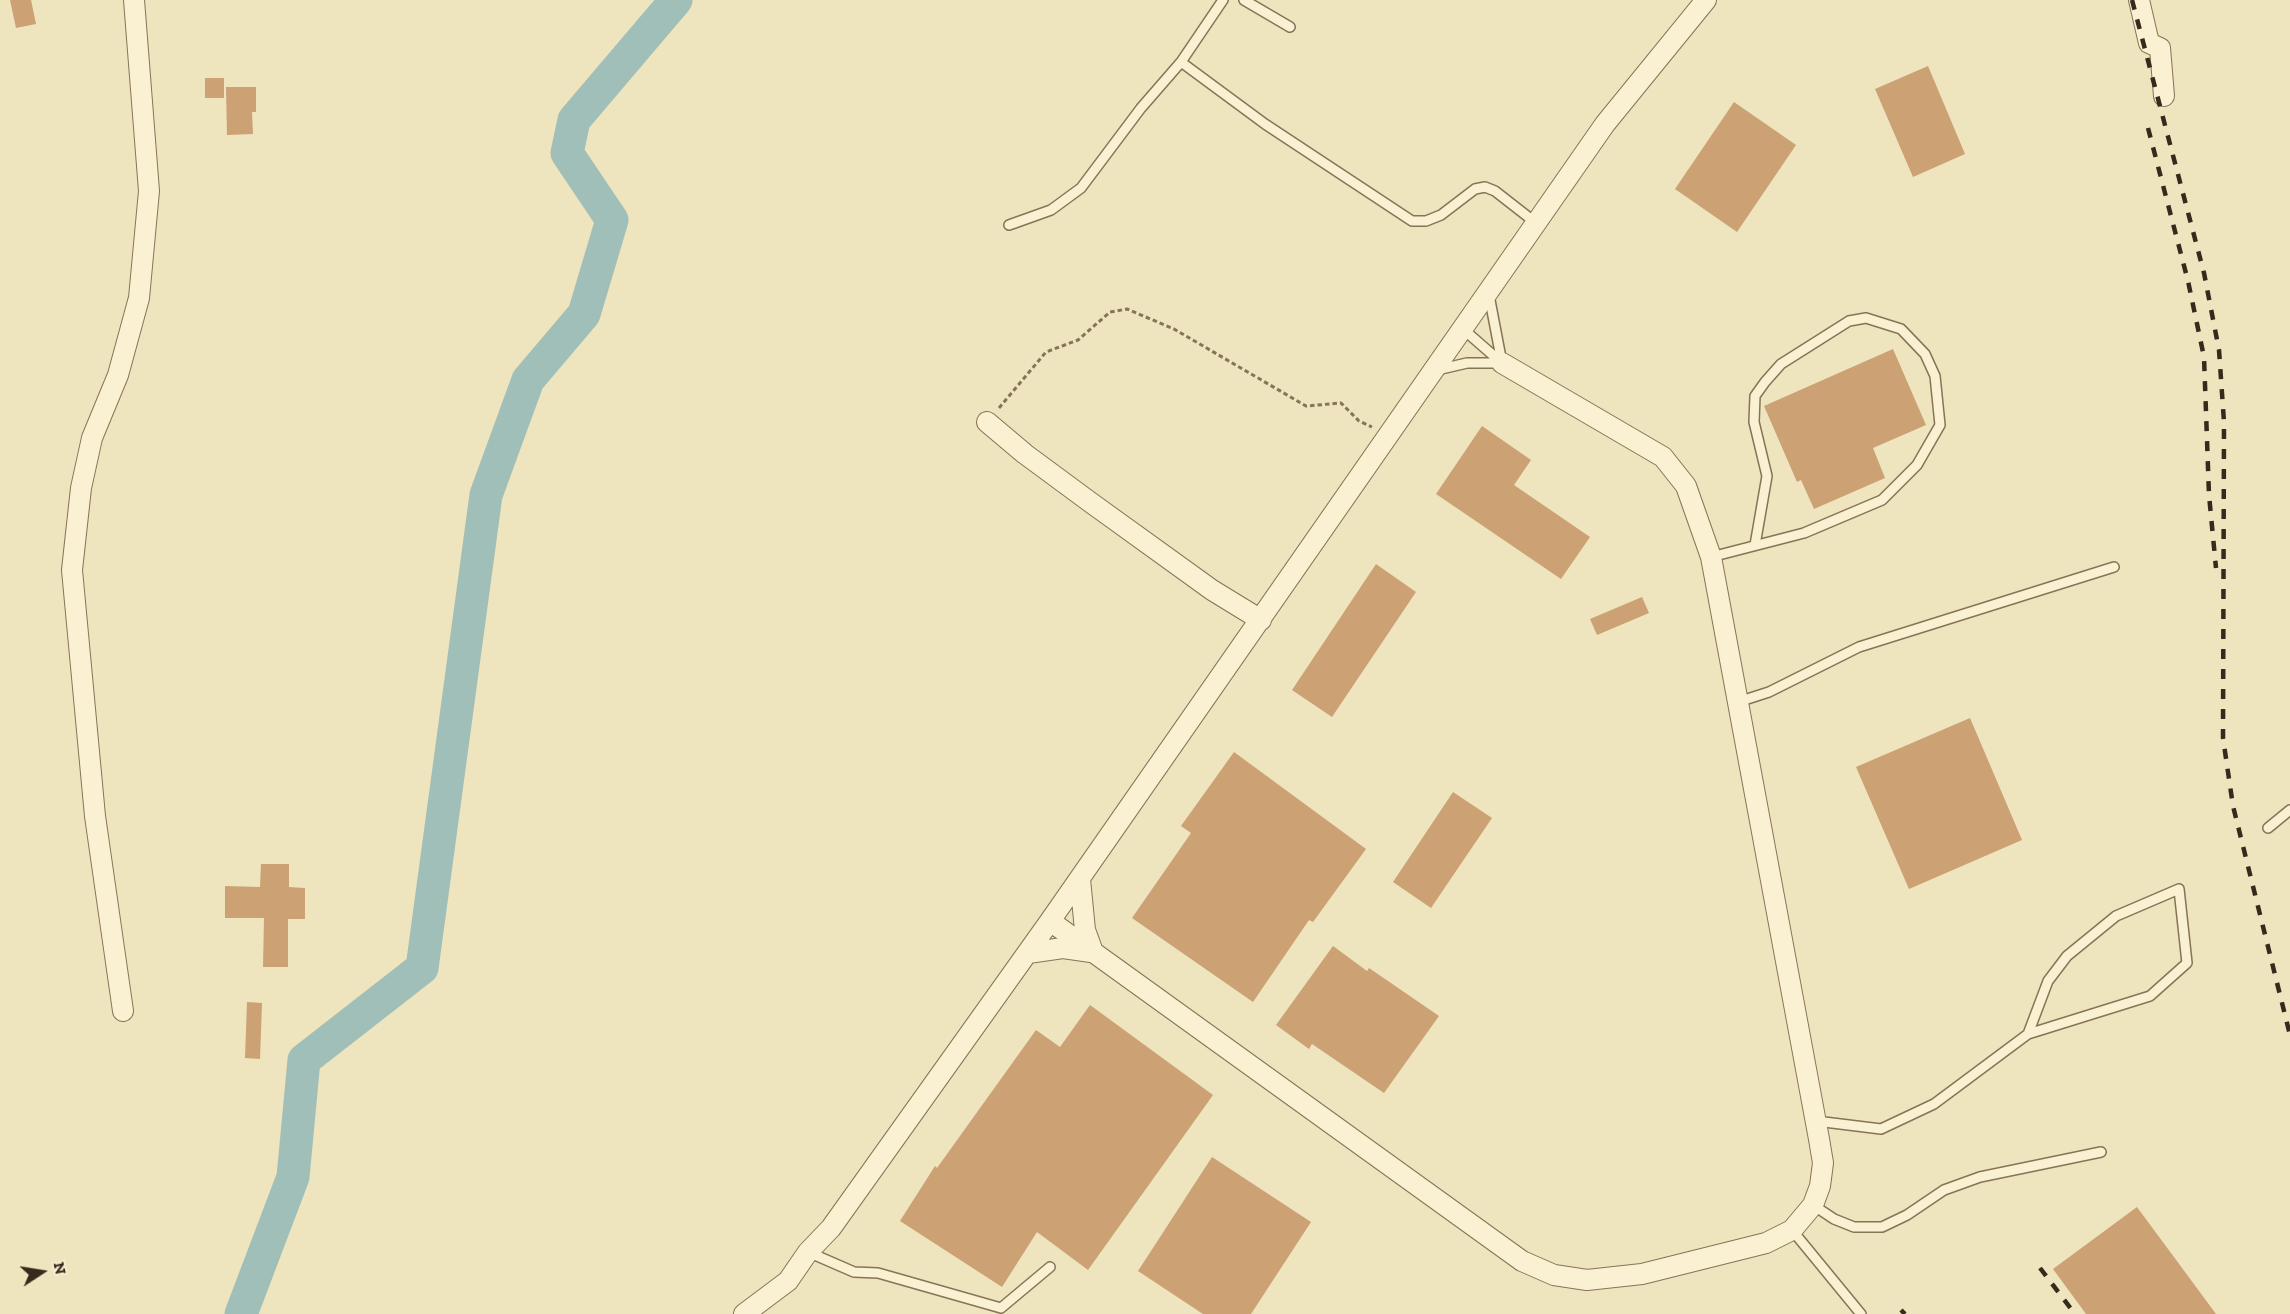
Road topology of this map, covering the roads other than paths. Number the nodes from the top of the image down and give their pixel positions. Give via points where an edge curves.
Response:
1 (134, 0) edge
2 (1223, 0) edge
3 (1244, 0) edge
4 (1706, 0) edge
5 (2139, 0) edge
6 (1290, 27) dead end
7 (1181, 62) junction
8 (2164, 96) dead end
9 (1536, 224) junction
10 (1009, 225) dead end
11 (1488, 292) junction
12 (1463, 329) junction
13 (1502, 363) junction
14 (1436, 370) junction
15 (987, 422) road end
16 (1755, 545) junction
17 (1711, 556) junction
18 (2114, 567) dead end
19 (1261, 620) junction
20 (1738, 702) junction
21 (2290, 810) edge
22 (2268, 828) dead end
23 (1080, 879) junction
24 (1050, 921) junction
25 (1094, 952) junction
26 (1028, 953) junction
27 (123, 1011) dead end
28 (2028, 1034) junction
29 (1816, 1121) junction
30 (2101, 1152) dead end
31 (1813, 1205) junction
32 (1792, 1230) junction
33 (808, 1252) junction
34 (1050, 1267) dead end
35 (744, 1314) edge
36 (1861, 1314) edge

1 - 27 street via 149,191 139,298 118,375 92,438 81,488 72,570 96,816
2 - 7 lane
3 - 6 lane
4 - 9 street via 1605,124
5 - 8 street via 2149,43 2160,48
7 - 9 lane via 1265,124 1412,221 1441,215 1475,189 1485,187
7 - 10 lane via 1141,108 1082,189 1051,210
9 - 11 street
11 - 12 street
11 - 13 lane
12 - 13 lane
12 - 14 street
13 - 14 lane via 1467,363
13 - 17 street via 1663,458 1686,486
14 - 19 street
15 - 19 street via 1090,502 1212,590
16 - 16 lane via 1804,532 1882,500 1917,465 1940,425 1935,376 1925,354 1901,329 1866,318 1849,321 1781,364 1755,396 1754,422 1767,476
16 - 17 lane
17 - 20 street
18 - 20 lane via 1859,647 1769,692
19 - 23 street
20 - 29 street
21 - 22 lane
23 - 24 street
23 - 25 street via 1085,930
24 - 25 street
24 - 26 street
25 - 26 street via 1063,948
25 - 32 street via 1522,1261 1554,1275 1587,1280 1642,1274 1766,1243
26 - 33 street via 831,1228
28 - 28 lane via 2150,996 2187,963 2179,889 2116,916 2067,956 2048,981
28 - 29 lane via 1934,1104 1881,1129
29 - 31 street via 1823,1162
30 - 31 lane via 1980,1177 1944,1190 1882,1227 1854,1227
31 - 32 street
32 - 36 lane
33 - 34 lane via 854,1272 878,1273 1001,1308
33 - 35 street via 788,1281

